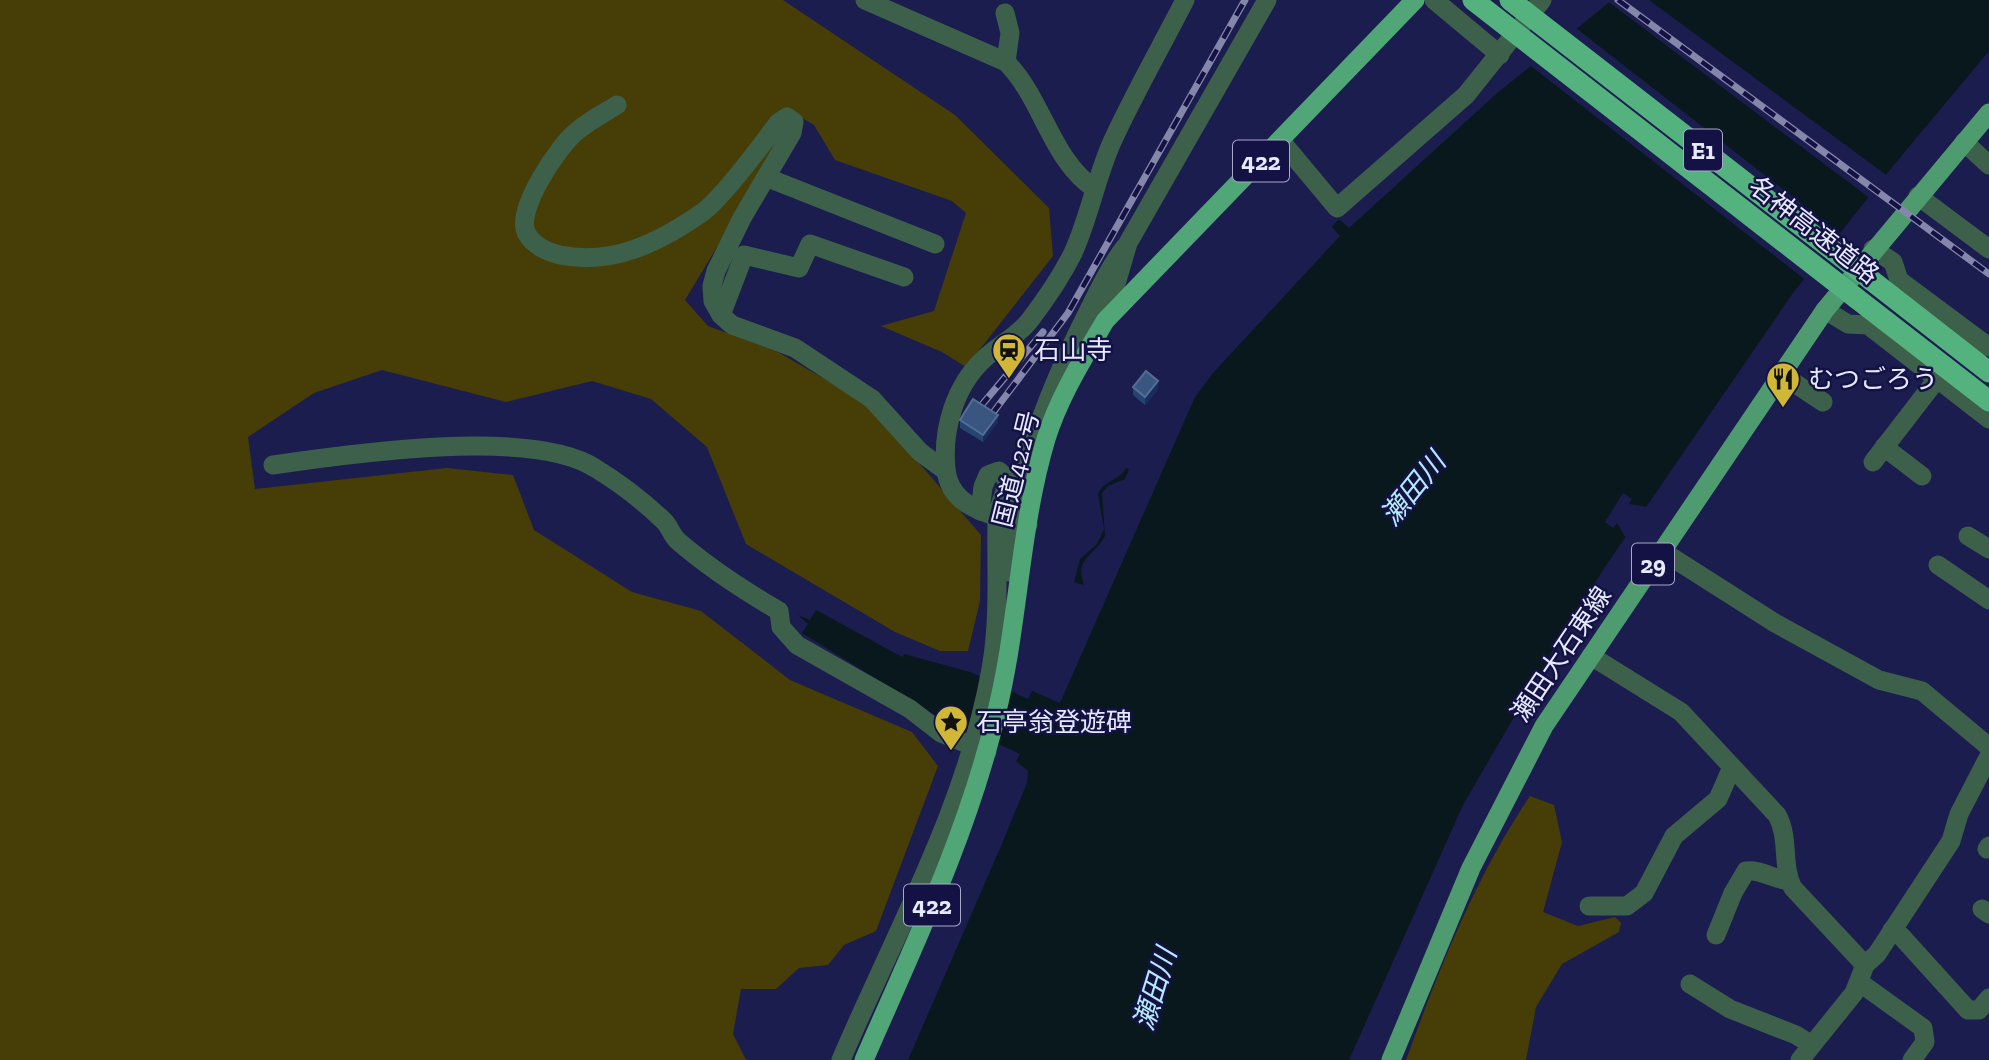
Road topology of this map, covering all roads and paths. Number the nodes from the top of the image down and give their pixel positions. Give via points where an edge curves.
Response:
1 (865, 0) edge
2 (1267, 0) edge
3 (1415, 0) edge
4 (1434, 0) edge
5 (1473, 0) edge
6 (1510, 0) edge
7 (1542, 0) edge
8 (1180, 2) edge
9 (1005, 13) dead end
10 (1500, 55) junction
11 (1006, 62) junction
12 (617, 104) dead end
13 (1989, 113) edge
14 (1281, 141) junction
15 (1964, 142) junction
16 (1989, 165) edge
17 (768, 178) junction
18 (1095, 189) junction
19 (1918, 196) junction
20 (1128, 243) junction
21 (935, 244) dead end
22 (1989, 248) edge
23 (1873, 249) junction
24 (904, 277) dead end
25 (1825, 310) junction
26 (721, 315) junction
27 (1105, 321) junction
28 (1989, 347) edge
29 (1989, 370) edge
30 (1781, 374) junction
31 (1937, 379) junction
32 (1989, 401) edge
33 (1823, 402) dead end
34 (1989, 419) edge
35 (273, 465) dead end
36 (946, 471) junction
37 (1922, 476) dead end
38 (1004, 518) junction
39 (1662, 551) junction
40 (1938, 565) dead end
41 (1989, 600) edge
42 (1591, 656) junction
43 (1989, 747) edge
44 (982, 748) junction
45 (1989, 756) edge
46 (1732, 766) junction
47 (1788, 881) junction
48 (1589, 906) dead end
49 (1892, 930) junction
50 (1716, 935) dead end
51 (1862, 973) junction
52 (1690, 984) dead end
53 (1989, 998) edge
54 (1806, 1052) edge
55 (841, 1060) edge
56 (864, 1060) edge
57 (1391, 1060) edge
58 (1912, 1060) edge

1 - 11 street
2 - 20 street
3 - 14 highway, 国道422号 / 422
4 - 10 street
5 - 32 highway, 名神高速道路 / E1, bridge
6 - 29 highway, 名神高速道路 / E1, bridge
7 - 10 street
8 - 18 street via 1112,142
9 - 11 street via 1010,33
10 - 14 street via 1466,95 1338,208
11 - 18 street via 1020,75 1075,174
12 - 17 street via 576,131 556,155 526,212 525,230 533,242 551,253 582,260 611,258 635,251 705,211 787,117 794,122 792,133
13 - 15 main road, 瀬田大石東線 / 29
14 - 27 highway, 国道422号 / 422
15 - 16 street
15 - 19 main road, 瀬田大石東線 / 29
17 - 21 street
17 - 26 street via 716,271 713,301
18 - 36 street via 1073,252 1053,288 1027,324 972,370 957,397 947,430
19 - 22 street
19 - 23 main road, 瀬田大石東線 / 29
20 - 27 street
20 - 38 street via 1109,271 1047,397
23 - 25 main road, 瀬田大石東線 / 29
23 - 28 street via 1892,262 1899,280
24 - 26 street via 810,244 799,268 744,255
25 - 30 main road, 瀬田大石東線 / 29
25 - 31 street via 1848,324 1868,325
26 - 36 street via 732,325 795,348 872,399 920,452
27 - 38 highway, 国道422号 / 422
30 - 33 street
30 - 39 main road, 瀬田大石東線 / 29
31 - 34 street
31 - 37 street via 1879,455
35 - 44 street via 406,447 512,448 556,453 593,466 666,522 674,538 715,571 779,611 781,627 797,645 910,709 942,733
36 - 38 street via 959,498
38 - 44 street
38 - 44 highway, 国道422号 / 422 via 1016,614 1003,684
39 - 42 main road, 瀬田大石東線 / 29
39 - 43 street via 1775,624 1879,680 1922,691
40 - 41 street
42 - 46 street via 1666,701
42 - 57 main road, 瀬田大石東線 / 29 via 1533,743 1494,820
44 - 55 street
44 - 56 highway, 国道422号 / 422 via 949,864
45 - 49 street via 1959,814 1951,841
46 - 47 street via 1781,822
46 - 48 street via 1718,799 1674,836 1644,893 1627,906
47 - 50 street via 1746,871
47 - 51 street
49 - 51 street
49 - 53 street via 1968,1010 1979,1010
51 - 54 street
51 - 58 street via 1923,1028 1926,1042
52 - 54 street via 1730,1009 1796,1035

